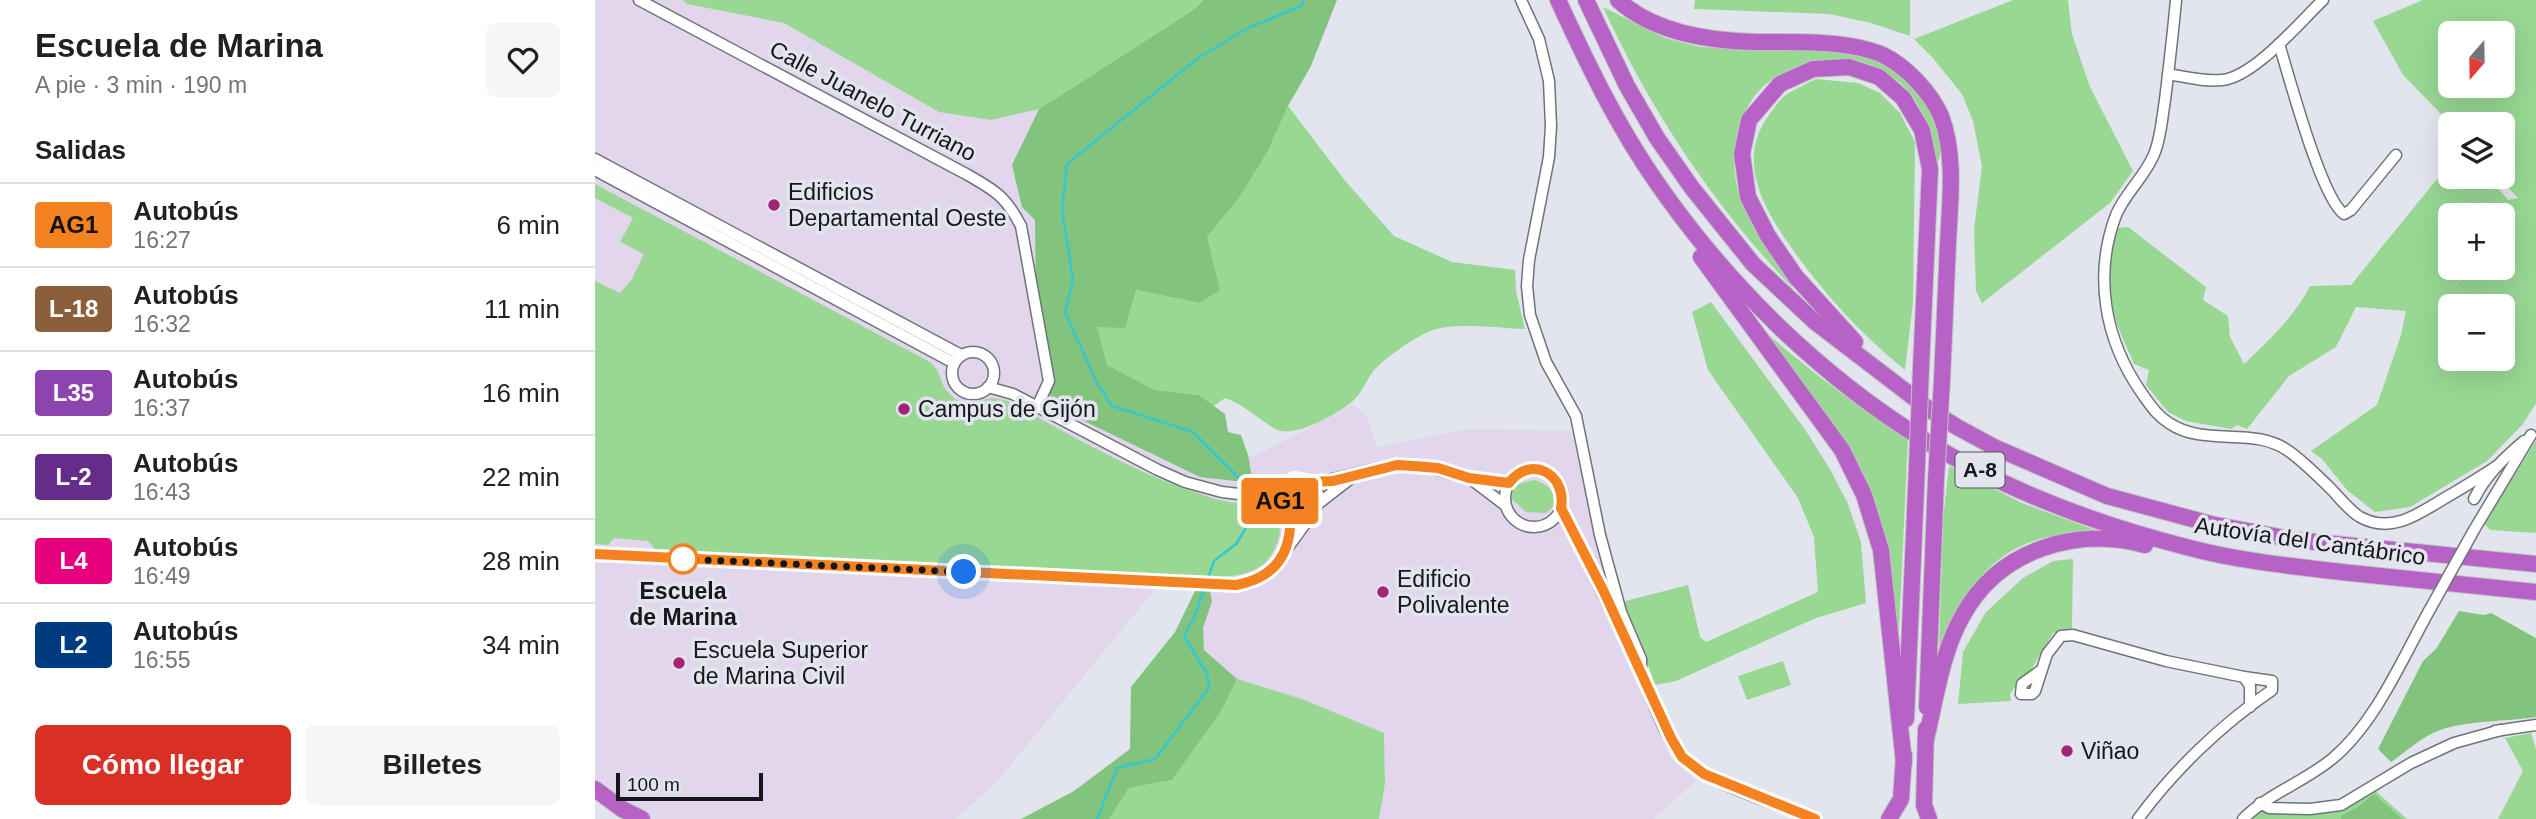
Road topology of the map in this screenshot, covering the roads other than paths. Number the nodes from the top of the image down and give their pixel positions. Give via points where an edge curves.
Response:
1 (639, 0) edge
2 (1521, 0) edge
3 (1558, 0) edge
4 (1586, 0) edge
5 (1618, 0) edge
6 (2176, 0) edge
7 (2323, 0) edge
8 (2279, 44) junction
9 (2168, 75) junction
10 (2396, 155) dead end
11 (595, 159) edge
12 (595, 170) edge
13 (957, 359) junction
14 (994, 374) junction
15 (988, 387) junction
16 (1905, 390) junction
17 (1013, 394) junction
18 (1037, 407) junction
19 (2534, 433) edge
20 (2497, 466) junction
21 (1353, 476) junction
22 (1469, 478) junction
23 (2504, 479) junction
24 (1311, 482) junction
25 (1509, 483) junction
26 (1282, 488) junction
27 (2452, 493) junction
28 (1256, 496) junction
29 (2475, 500) junction
30 (1319, 503) junction
31 (1505, 505) junction
32 (1561, 508) junction
33 (1285, 511) junction
34 (1309, 516) junction
35 (1552, 520) junction
36 (2474, 530) junction
37 (1287, 550) junction
38 (1584, 553) junction
39 (595, 554) edge
40 (1608, 564) junction
41 (2536, 564) edge
42 (2399, 578) junction
43 (1604, 592) junction
44 (2536, 592) edge
45 (2040, 671) dead end
46 (1641, 674) junction
47 (2243, 677) junction
48 (2250, 707) junction
49 (2535, 729) edge
50 (1926, 738) junction
51 (1903, 763) junction
52 (595, 789) edge
53 (595, 796) edge
54 (2260, 803) junction
55 (622, 809) junction
56 (642, 819) edge
57 (1815, 819) edge
58 (1889, 819) edge
59 (1929, 819) edge
60 (2139, 819) edge
61 (2243, 819) edge

1 - 18 street, Calle Juanelo Turriano via 968,175 1009,204 1021,226 1049,381
2 - 40 street via 1539,39 1549,81 1551,126 1529,260 1530,315 1546,362 1576,415
3 - 42 highway, Autovía del Cantábrico / A-8 via 1597,84 1640,157 1716,259 1808,354 1905,427 2024,492 2124,529 2252,561
3 - 51 highway via 1591,88 1630,158 1842,450 1864,495 1881,550
4 - 16 highway, Autovía del Cantábrico / A-8 via 1657,138 1753,264 1815,322
5 - 50 highway, bridge via 1667,28 1700,37 1815,42 1883,55 1921,87 1941,116 1949,151 1950,197
6 - 9 street
7 - 8 street
8 - 9 street via 2237,78
8 - 10 street via 2337,209 2344,214 2351,210
9 - 27 street via 2154,153 2117,212 2107,244 2104,287 2110,328 2132,379 2167,422 2199,436 2253,438 2282,446 2359,516 2375,523 2412,519
11 - 13 street
12 - 13 street
13 - 14 street via 974,351 991,361
13 - 15 street via 954,383 964,392 977,393
14 - 15 street
14 - 17 street
15 - 17 street
16 - 41 highway, Autovía del Cantábrico / A-8 via 1994,447 2107,496 2156,511 2295,540
16 - 51 highway, bridge via 1814,300 1768,236 1748,197 1742,154 1749,120 1780,84 1812,69 1850,67 1879,77 1903,98 1922,130 1930,169
17 - 18 street
18 - 28 street via 1185,482
19 - 20 street
19 - 23 street
20 - 27 street
20 - 29 street
21 - 22 street via 1405,465 1438,468
21 - 24 street
21 - 30 street
22 - 25 street
22 - 31 street
23 - 29 street
23 - 36 street
24 - 26 street via 1294,479
24 - 30 street
25 - 31 street
25 - 32 street via 1521,472 1543,471 1560,486
26 - 28 street
26 - 33 street
27 - 29 street via 2469,494
28 - 33 street
29 - 36 street via 2480,510
30 - 34 street
31 - 35 street via 1524,525 1534,527
32 - 35 street
32 - 38 street
33 - 34 street via 1299,518
33 - 37 street via 1290,528
34 - 37 street
35 - 38 street via 1562,525
36 - 54 street, bridge via 2377,704 2348,744
37 - 39 street via 1270,572 1252,582 1220,585
38 - 43 street
40 - 43 street
40 - 46 street via 1641,659
42 - 44 highway, Autovía del Cantábrico / A-8
42 - 50 highway via 2263,569 2106,539 2067,541 2034,550 1979,590 1962,616 1950,644
43 - 46 street
45 - 47 street via 2061,636 2073,635
46 - 57 street via 1671,738 1695,768
47 - 48 street via 2250,687
47 - 48 street via 2273,683 2272,690
48 - 60 street via 2165,785
49 - 54 street via 2501,730 2454,743 2341,805 2283,809
50 - 59 highway via 1924,804
51 - 58 highway via 1901,799
52 - 55 highway
53 - 55 street
54 - 61 street
55 - 56 highway

